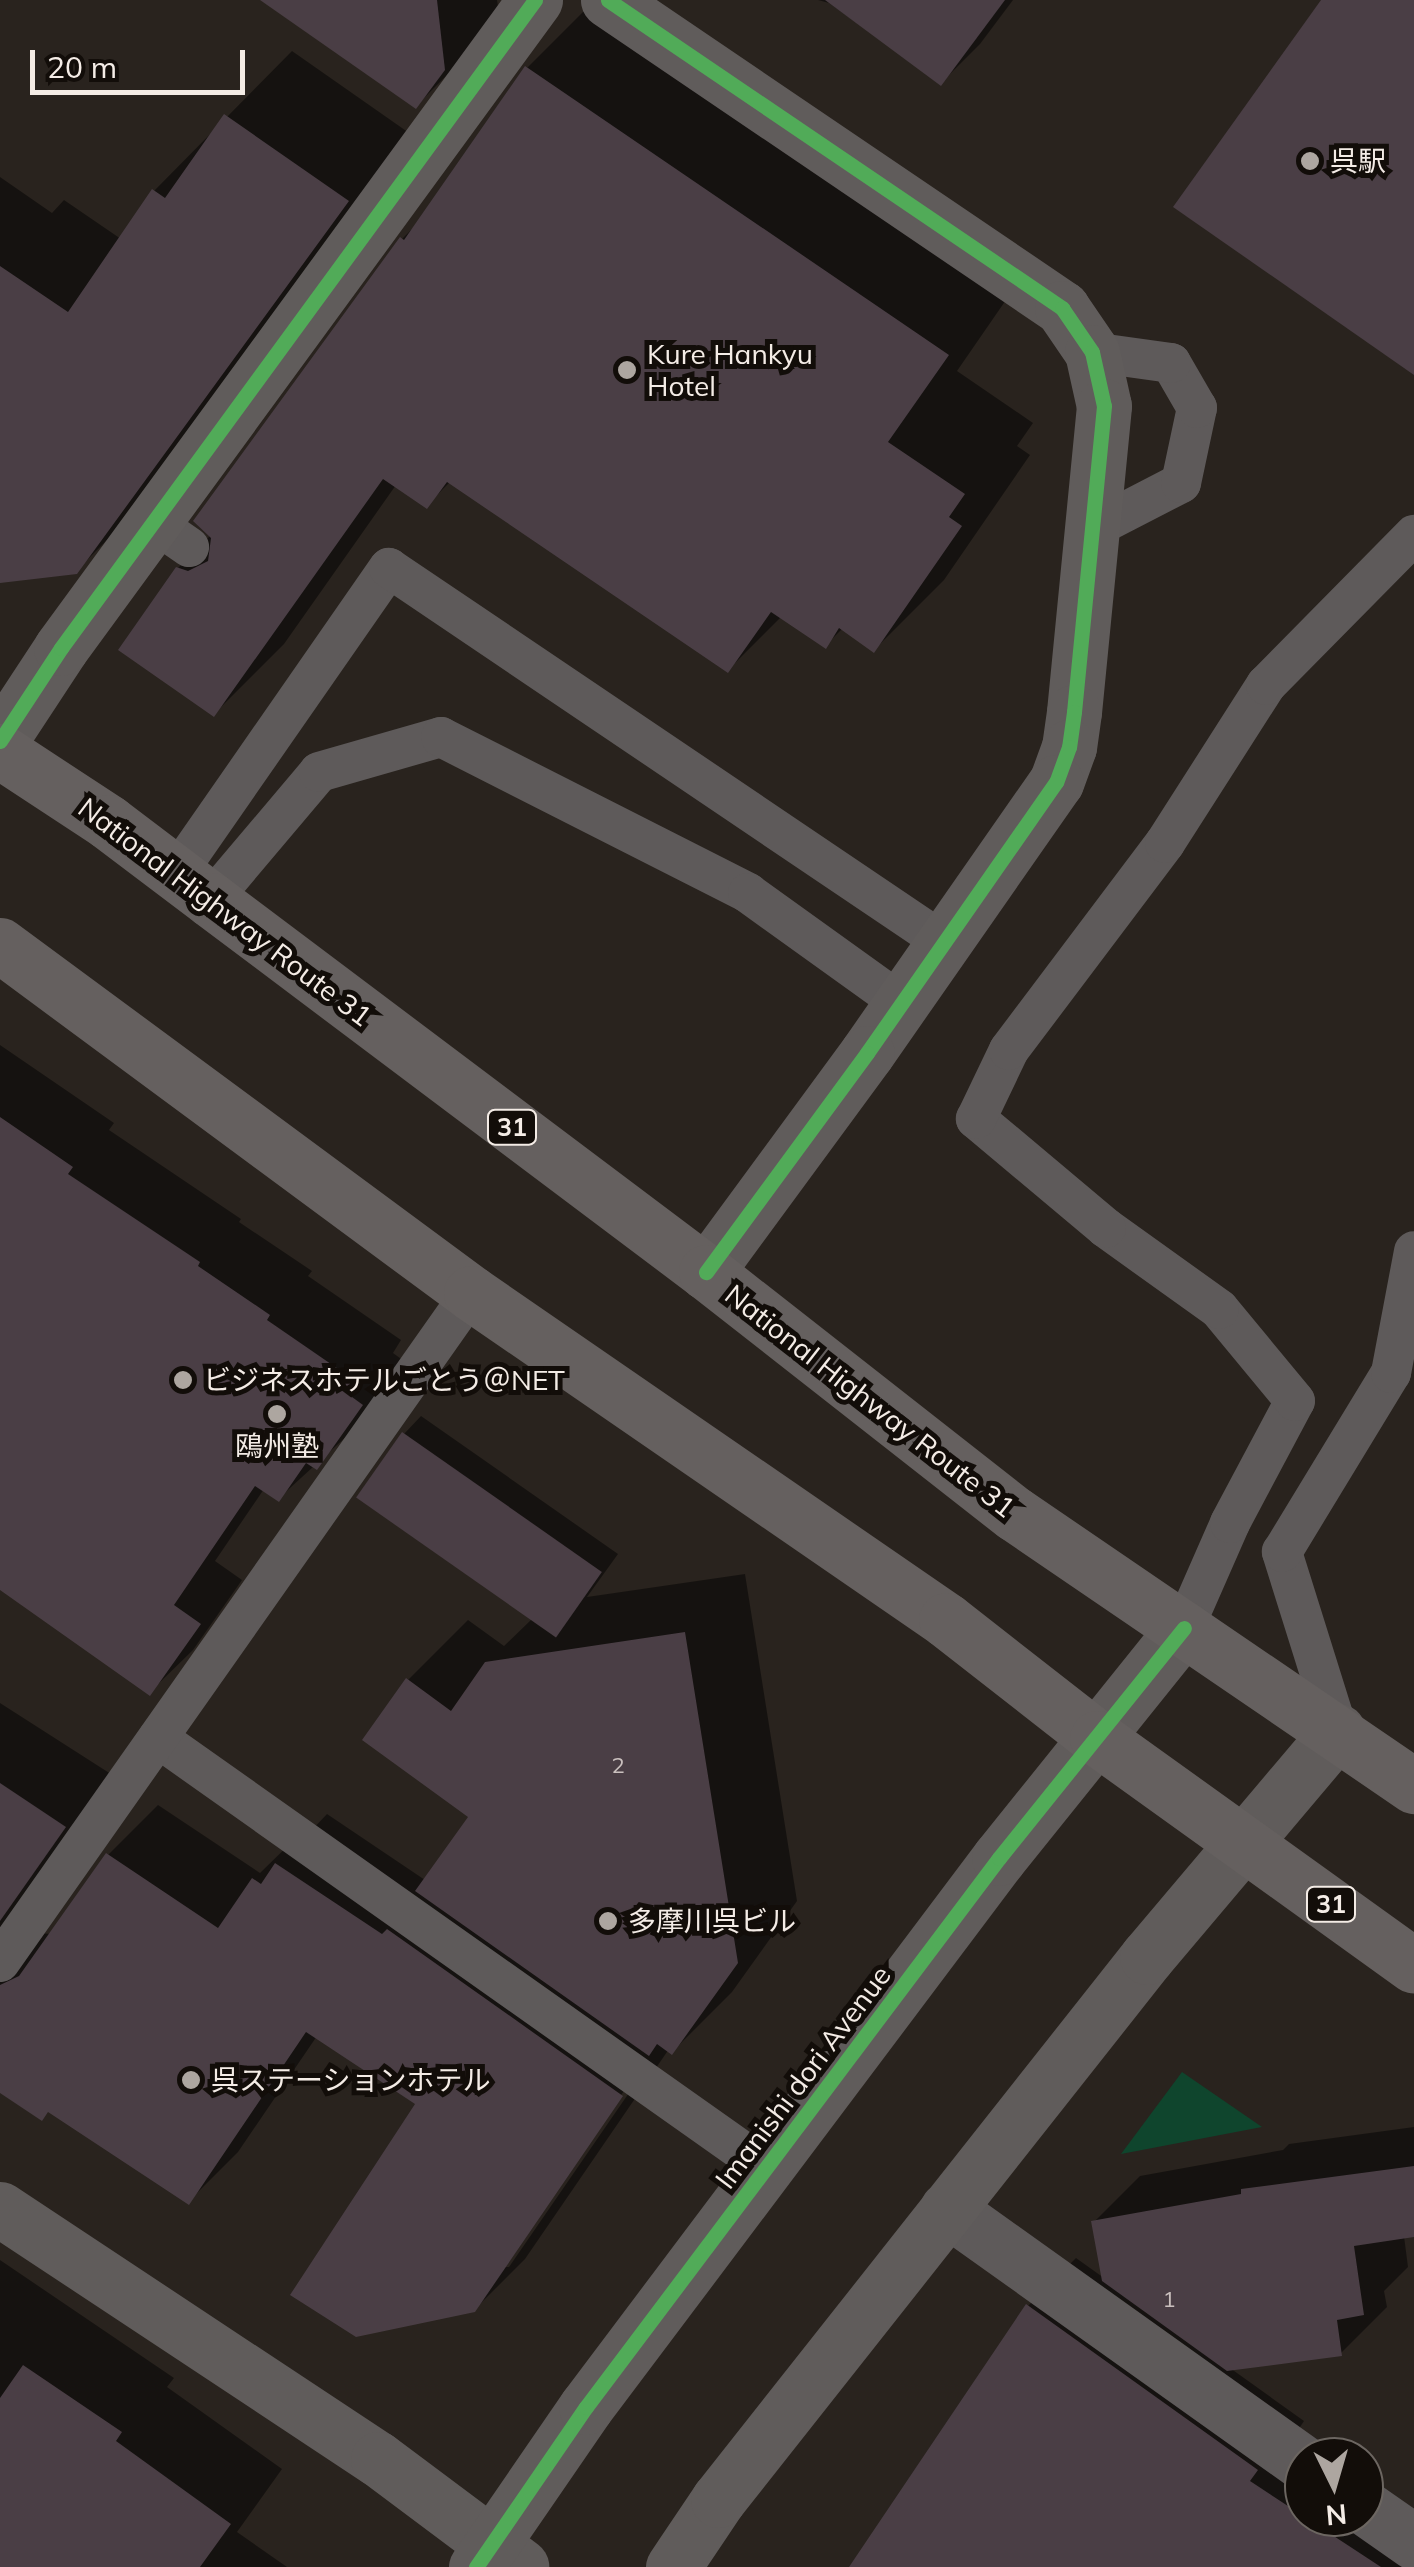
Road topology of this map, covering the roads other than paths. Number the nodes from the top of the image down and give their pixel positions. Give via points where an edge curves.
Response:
1 (535, 0) edge
2 (608, 0) edge
3 (1092, 352) junction
4 (1092, 528) junction
5 (1414, 536) edge
6 (0, 741) edge
7 (0, 751) edge
8 (194, 887) junction
9 (943, 942) junction
10 (0, 945) edge
11 (900, 1003) junction
12 (1414, 1251) edge
13 (706, 1272) junction
14 (471, 1293) junction
15 (1184, 1628) junction
16 (1338, 1731) junction
17 (158, 1738) junction
18 (1096, 1738) junction
19 (1414, 1786) edge
20 (1248, 1842) junction
21 (0, 1962) edge
22 (1414, 1966) edge
23 (766, 2168) junction
24 (0, 2209) edge
25 (947, 2209) junction
26 (1284, 2450) edge
27 (1384, 2521) edge
28 (1414, 2542) edge
29 (496, 2560) edge
30 (673, 2567) edge

1 - 6 street via 171,535
2 - 3 street via 1062,308
3 - 4 street via 1104,406
3 - 4 lane via 1171,363 1197,408 1182,484
4 - 9 street via 1069,747 1056,782
5 - 15 lane via 1266,685 1165,843 1010,1050 976,1119 1106,1228 1219,1309 1294,1401
7 - 8 highway, National Highway Route 31 / 31
8 - 9 lane via 389,568
8 - 11 lane via 319,772 441,737 748,892
8 - 13 highway, National Highway Route 31 / 31
9 - 11 street
10 - 14 highway, 31
11 - 13 street
12 - 16 lane via 1391,1373 1282,1552
13 - 15 highway, National Highway Route 31 / 31 via 1015,1514
14 - 17 lane
14 - 18 highway, 31 via 946,1620
15 - 16 highway, National Highway Route 31 / 31
15 - 18 street, Imanishi dori Avenue
16 - 19 highway, National Highway Route 31 / 31
16 - 20 street
17 - 21 lane
17 - 23 lane
18 - 20 highway, 31
18 - 23 street, Imanishi dori Avenue
20 - 22 highway, 31
20 - 25 street via 1147,1957
23 - 29 street, Imanishi dori Avenue via 586,2407
24 - 29 street via 378,2459
25 - 26 street
25 - 30 street
27 - 28 street

